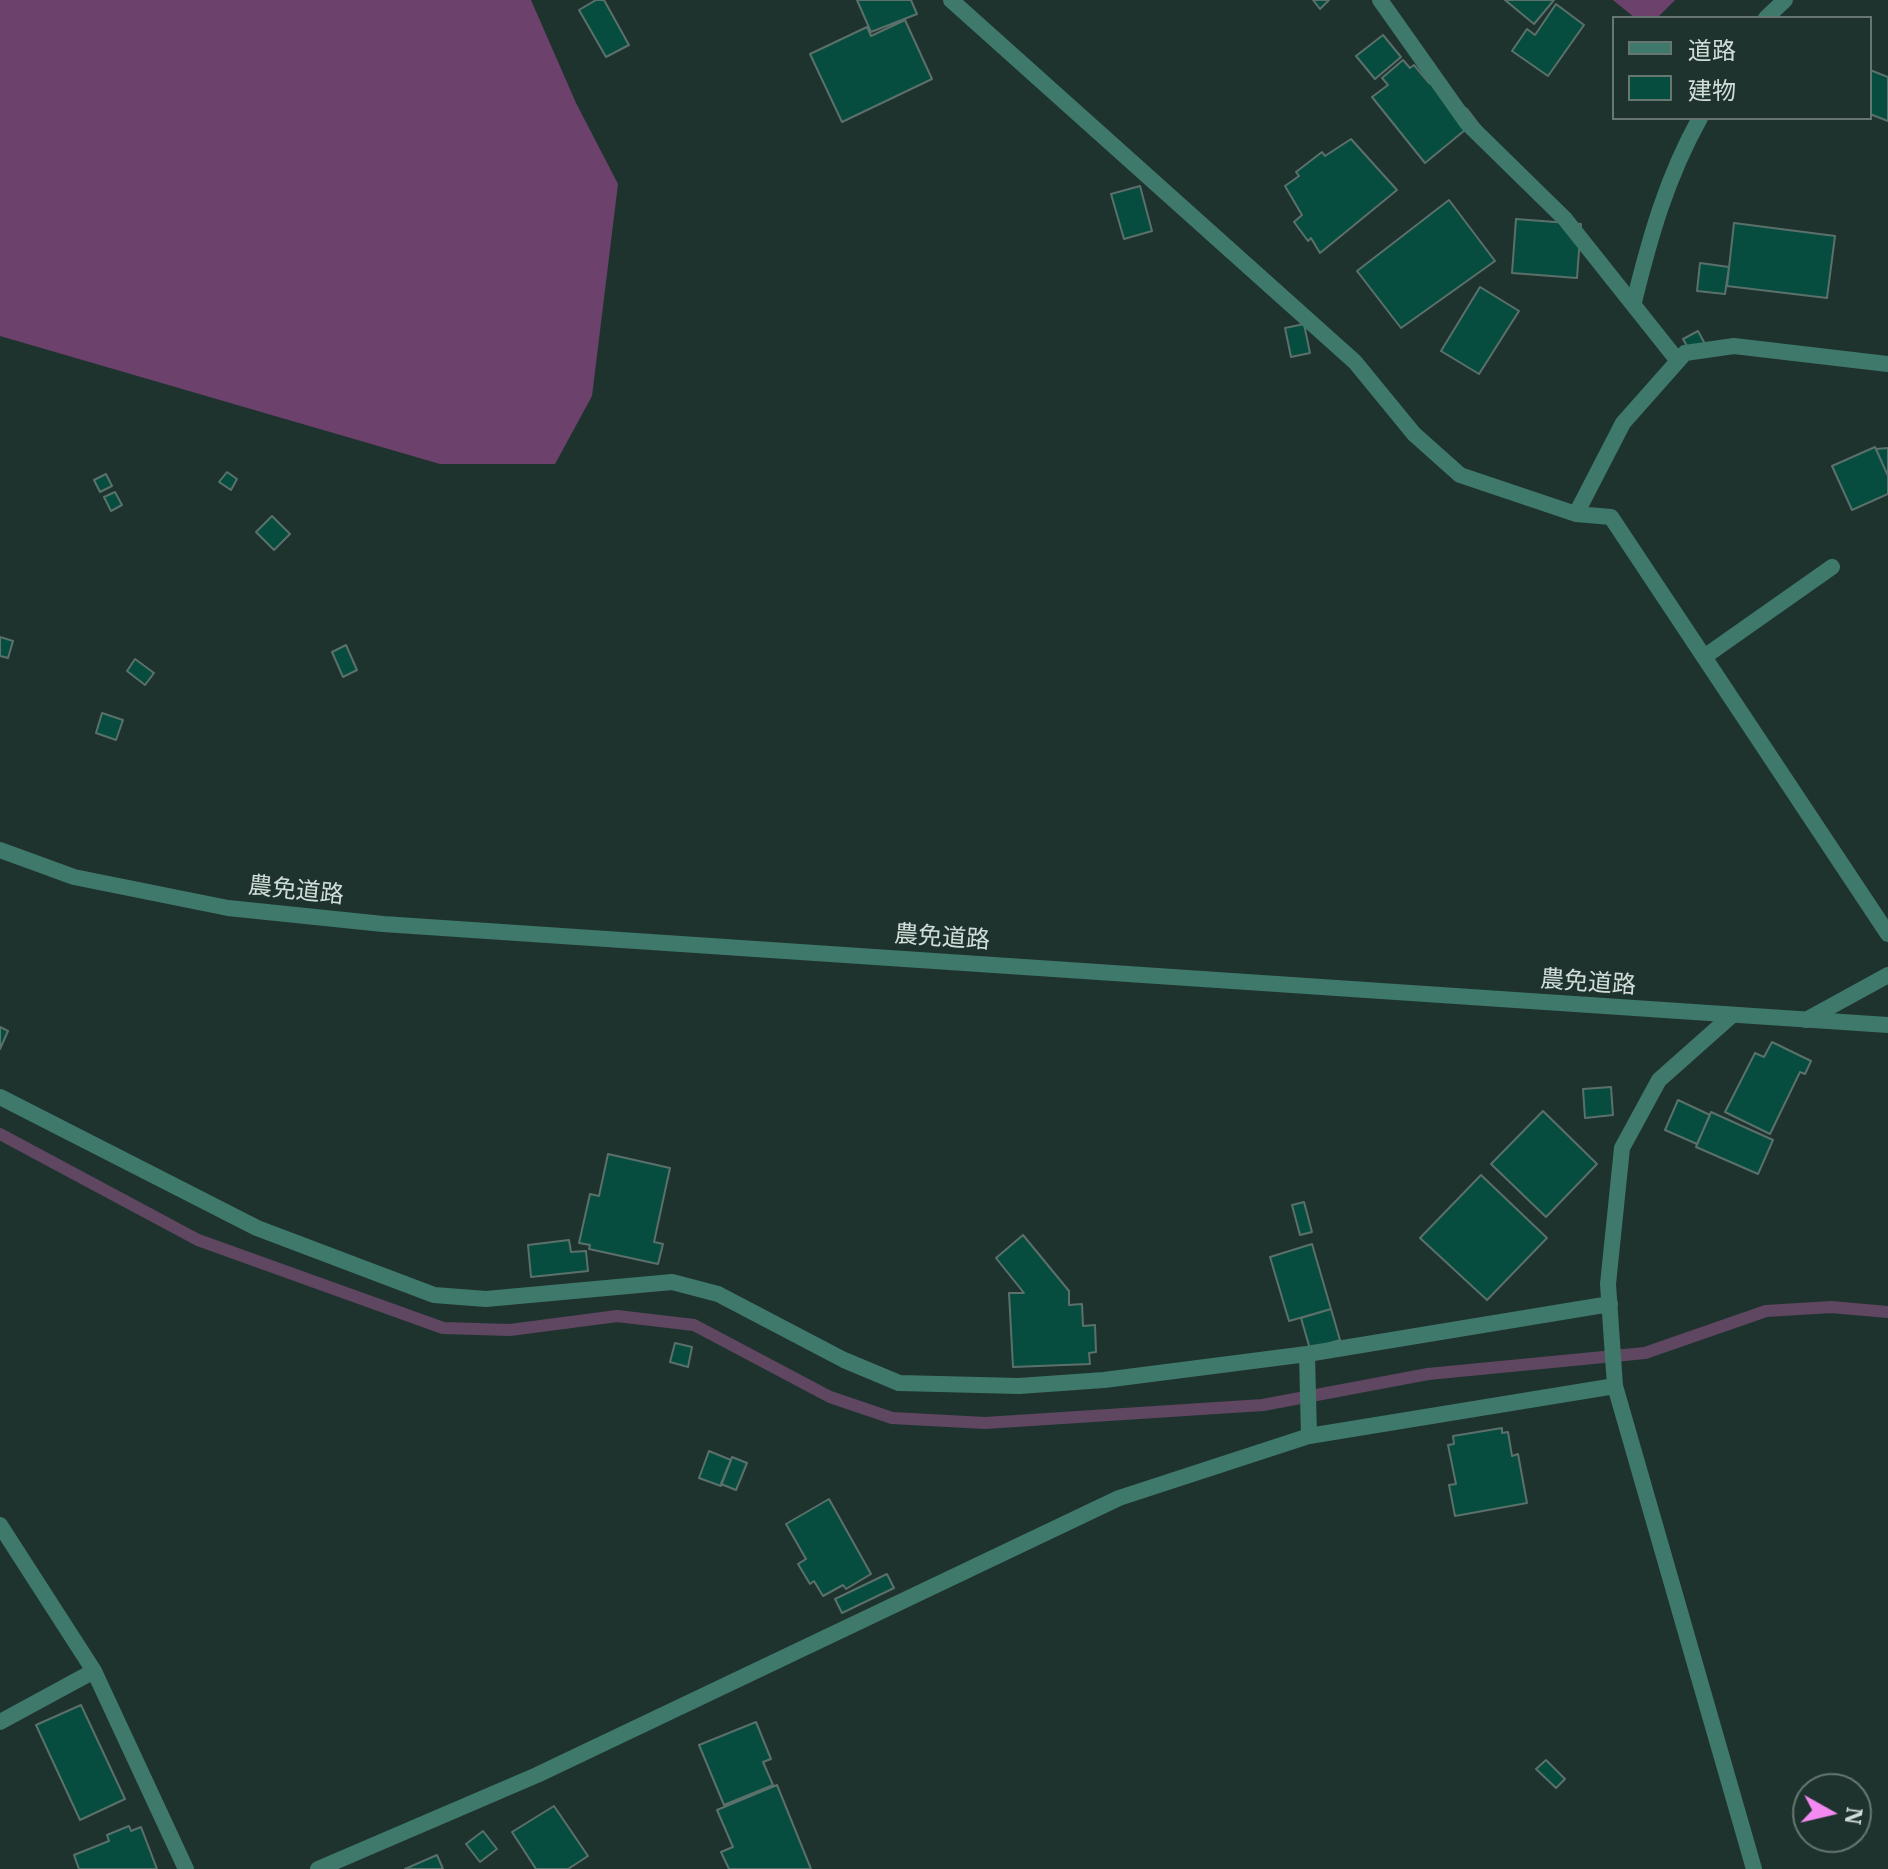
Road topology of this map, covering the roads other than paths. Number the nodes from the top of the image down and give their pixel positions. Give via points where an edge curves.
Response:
1 (951, 0) edge
2 (1380, 0) edge
3 (1785, 0) edge
4 (1768, 16) edge
5 (1699, 120) edge
6 (1634, 302) junction
7 (1678, 361) junction
8 (1888, 364) edge
9 (1576, 514) junction
10 (1832, 567) dead end
11 (1704, 657) junction
12 (0, 850) edge
13 (1888, 934) edge
14 (1888, 975) edge
15 (1730, 1017) junction
16 (1806, 1020) junction
17 (1888, 1025) edge
18 (0, 1097) edge
19 (1611, 1311) junction
20 (1307, 1354) junction
21 (1615, 1386) junction
22 (1309, 1436) junction
23 (0, 1525) edge
24 (94, 1671) junction
25 (0, 1722) edge
26 (186, 1869) edge
27 (318, 1869) edge
28 (1754, 1869) edge

1 - 9 street via 1355,362 1414,434 1460,475
2 - 6 street via 1467,123 1565,219
3 - 4 street
5 - 6 street via 1655,218
6 - 7 street
7 - 8 street via 1685,353 1734,346
7 - 9 street via 1623,423
9 - 11 street via 1611,517
10 - 11 street
11 - 13 street
12 - 15 street, 農免道路 via 74,877 166,896 352,921
14 - 16 street
15 - 16 street, 農免道路
15 - 19 street via 1659,1080 1622,1148 1608,1284
16 - 17 street, 農免道路
18 - 20 street via 257,1228 434,1295 486,1299 672,1282 718,1294 899,1383 1019,1386
19 - 20 street
19 - 21 street
20 - 22 street
21 - 22 street
21 - 28 street
22 - 27 street via 1119,1498 537,1775
23 - 24 street
24 - 25 street
24 - 26 street

